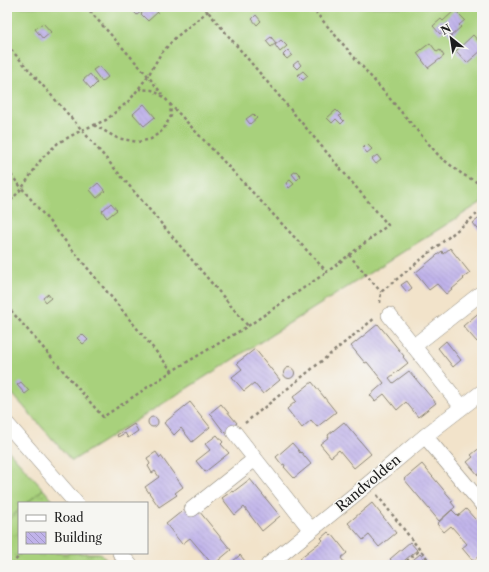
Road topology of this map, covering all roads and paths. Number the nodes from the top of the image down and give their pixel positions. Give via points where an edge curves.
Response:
1 (86, 7) edge
2 (204, 7) edge
3 (213, 7) edge
4 (311, 7) edge
5 (208, 11) junction
6 (7, 45) edge
7 (148, 76) junction
8 (138, 89) junction
9 (164, 97) junction
10 (170, 104) junction
11 (94, 125) junction
12 (82, 130) junction
13 (7, 170) edge
14 (482, 185) edge
15 (22, 188) junction
16 (7, 205) edge
17 (482, 210) edge
18 (349, 255) junction
19 (327, 272) junction
20 (381, 292) junction
21 (480, 294) dead end
22 (7, 306) edge
23 (383, 312) junction
24 (248, 326) junction
25 (414, 346) junction
26 (172, 371) junction
27 (482, 392) edge
28 (462, 407) junction
29 (7, 424) edge
30 (234, 432) joint
31 (425, 436) junction
32 (255, 459) junction
33 (368, 484) junction
34 (75, 502) edge
35 (482, 504) edge
36 (192, 509) dead end
37 (311, 530) junction
38 (420, 550) junction
39 (20, 554) edge
40 (121, 554) edge
41 (12, 565) edge
42 (130, 565) edge
43 (268, 565) edge
44 (402, 565) edge
45 (432, 565) edge

1 - 7 path
2 - 5 path
3 - 5 path
4 - 14 path via 440,157
5 - 7 path via 175,38 160,55
5 - 18 path via 388,225
6 - 12 path
7 - 8 path
7 - 9 path
8 - 9 path via 152,90
8 - 11 path via 130,100 106,120
9 - 10 path
10 - 11 path via 171,116 164,130 152,139 138,142 118,138
10 - 19 path
11 - 12 path
12 - 15 path via 58,143 42,158
12 - 24 path
13 - 15 path
15 - 16 path
15 - 26 path
17 - 20 path
18 - 19 path
18 - 20 path
19 - 24 path
20 - 23 path
21 - 25 street
22 - 26 path via 103,417
23 - 25 street
23 - 30 path
24 - 26 path
25 - 28 street
27 - 28 street, Randvolden
28 - 31 street, Randvolden
29 - 34 street
30 - 32 street
31 - 33 street, Randvolden
31 - 35 street
32 - 36 street
32 - 37 street
33 - 37 street, Randvolden
33 - 38 path
37 - 43 street, Randvolden
38 - 44 path
38 - 45 path
39 - 41 path
40 - 42 street

